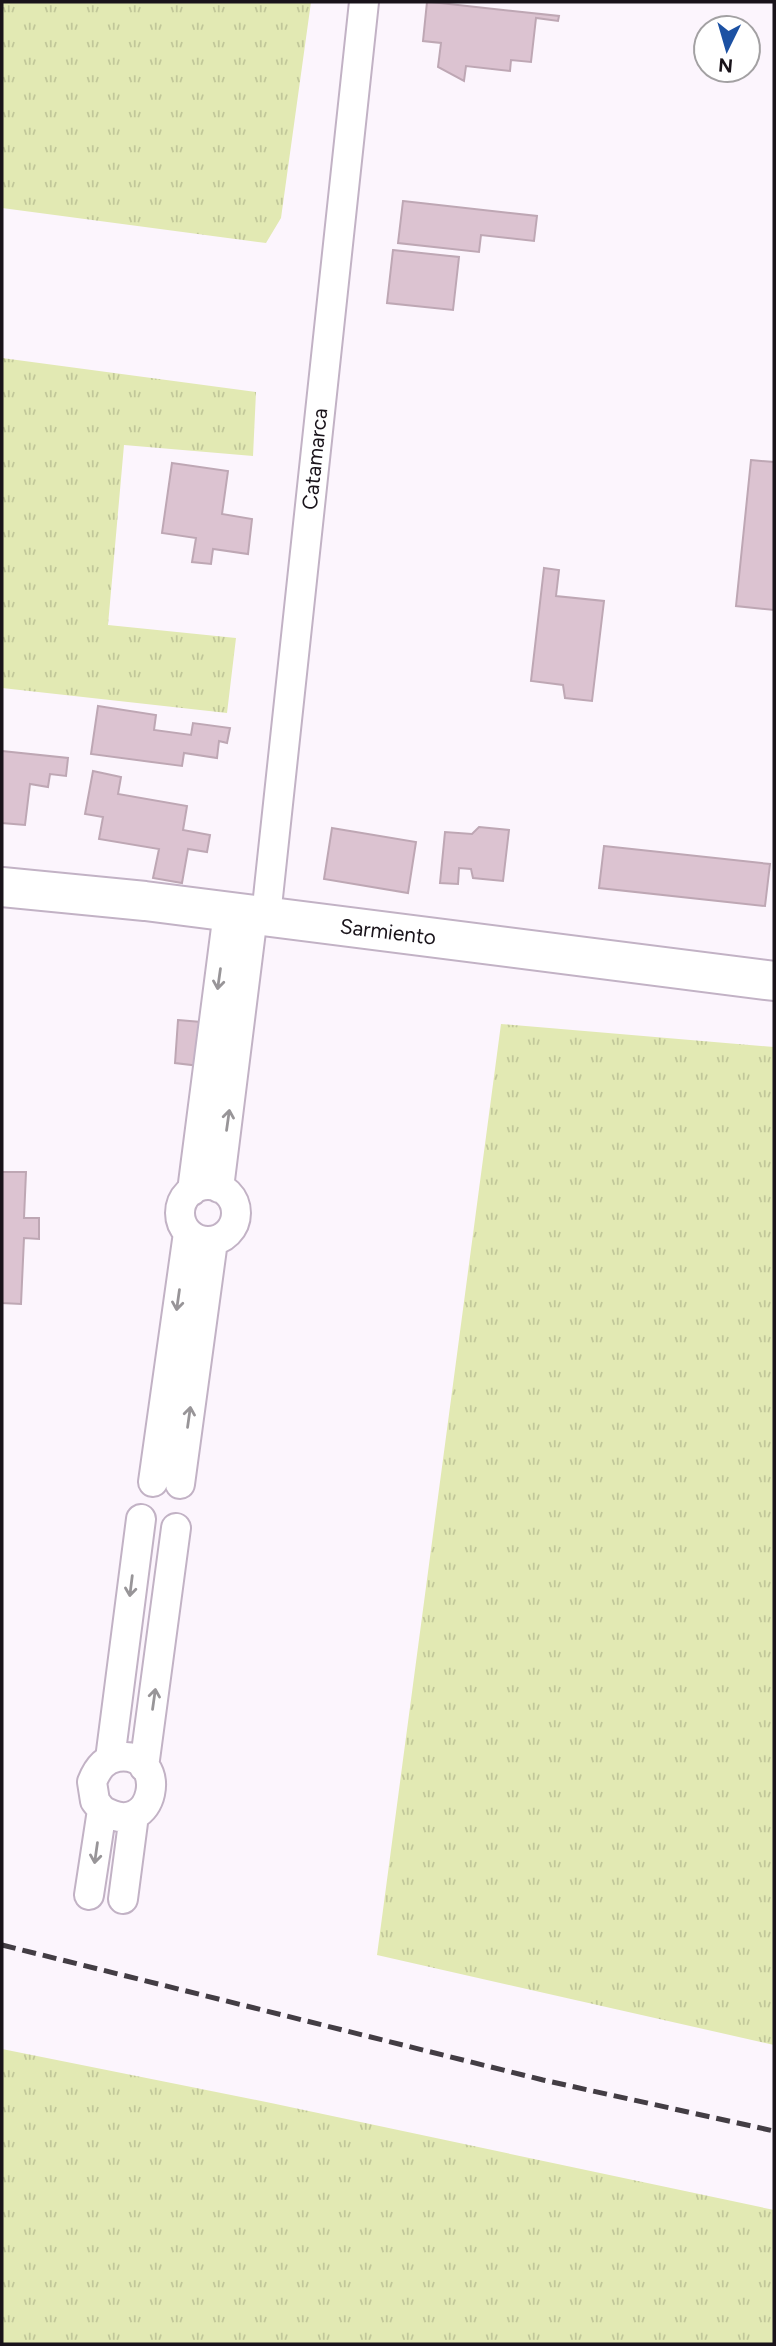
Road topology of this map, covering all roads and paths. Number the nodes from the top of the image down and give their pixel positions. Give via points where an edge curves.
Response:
1 (364, 2) edge
2 (2, 887) edge
3 (249, 914) junction
4 (774, 981) edge
5 (205, 1189) junction
6 (200, 1237) junction
7 (166, 1483) junction
8 (141, 1519) junction
9 (176, 1528) junction
10 (110, 1759) junction
11 (145, 1767) junction
12 (102, 1810) junction
13 (134, 1815) junction
14 (89, 1895) dead end
15 (123, 1899) dead end

1 - 3 street, Catamarca
2 - 3 main road, Sarmiento
3 - 4 main road, Sarmiento
3 - 5 street, Catamarca
5 - 6 street via 181,1206 181,1221
5 - 6 street via 227,1192 236,1217 229,1233
6 - 7 street
7 - 8 street via 140,1493
7 - 9 street via 189,1495 191,1504 186,1520
8 - 9 street via 155,1530
8 -> 10 street
11 -> 9 street
10 - 11 street via 130,1757
10 - 12 street via 95,1772 92,1782
11 - 13 street via 151,1777 151,1796
12 - 13 street via 121,1817
12 -> 14 street
13 - 15 street

